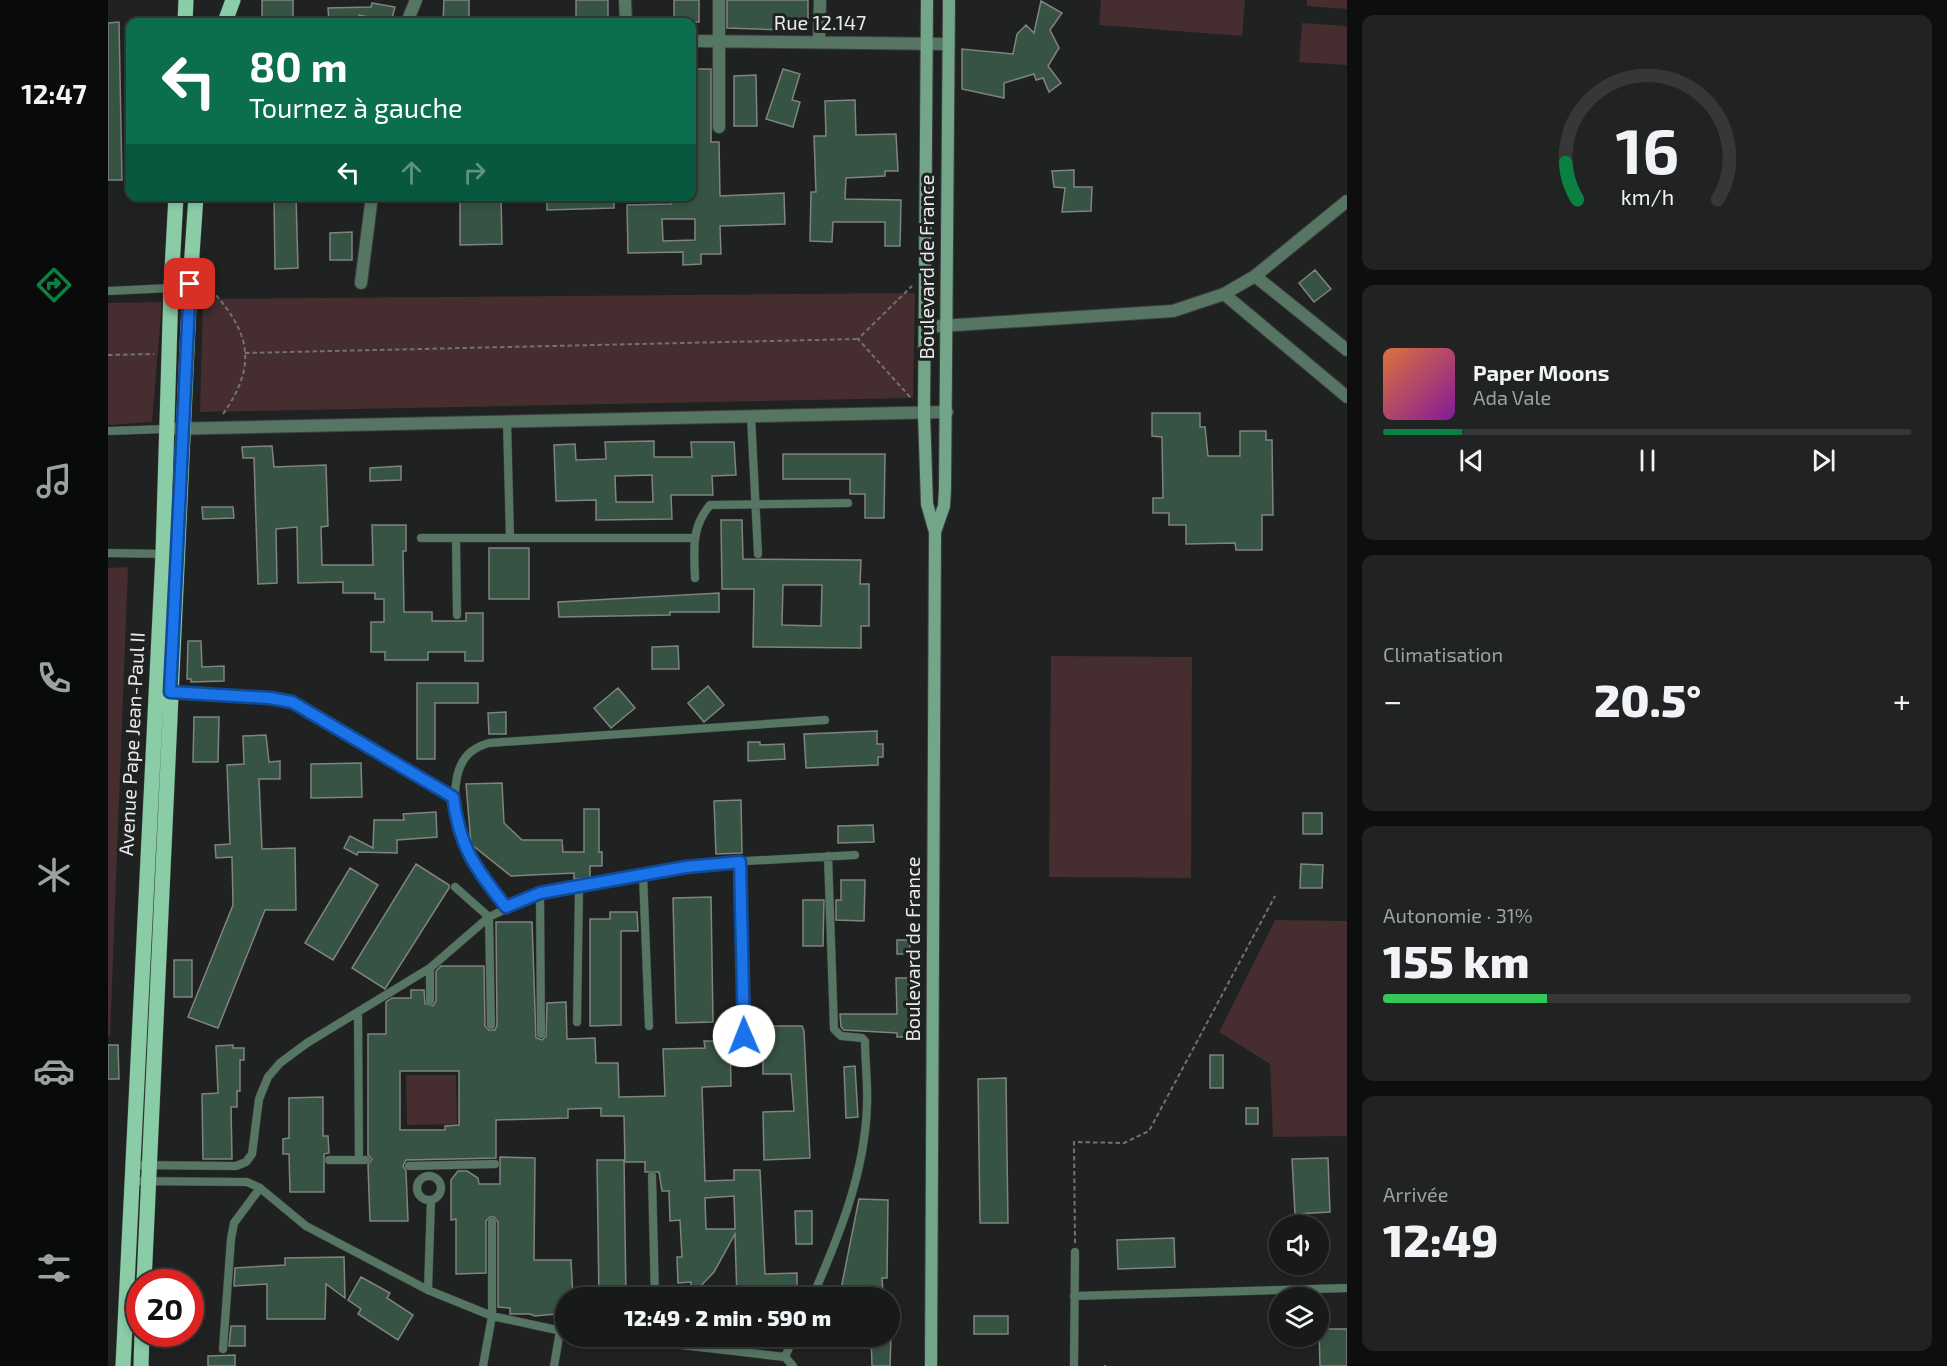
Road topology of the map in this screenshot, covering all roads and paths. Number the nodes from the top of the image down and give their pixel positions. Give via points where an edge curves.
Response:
1 (186, 0) edge
2 (233, 0) edge
3 (416, 0) edge
4 (626, 0) edge
5 (719, 0) edge
6 (820, 0) edge
7 (927, 0) edge
8 (949, 0) edge
9 (185, 18) edge
10 (226, 18) edge
11 (409, 18) edge
12 (626, 18) edge
13 (696, 41) edge
14 (719, 42) junction
15 (819, 42) junction
16 (927, 43) junction
17 (948, 44) junction
18 (719, 127) dead end
19 (176, 201) edge
20 (196, 201) edge
21 (371, 201) edge
22 (1347, 201) edge
23 (925, 273) junction
24 (1255, 276) junction
25 (361, 283) dead end
26 (206, 284) dead end
27 (171, 288) junction
28 (108, 291) edge
29 (1224, 294) junction
30 (945, 326) junction
31 (926, 327) junction
32 (858, 339) junction
33 (1347, 350) edge
34 (168, 353) junction
35 (245, 353) junction
36 (108, 355) edge
37 (1347, 397) edge
38 (947, 412) junction
39 (924, 413) junction
40 (751, 416) junction
41 (507, 422) junction
42 (206, 428) junction
43 (166, 429) junction
44 (185, 429) junction
45 (108, 431) edge
46 (848, 504) dead end
47 (756, 505) junction
48 (935, 532) junction
49 (421, 538) dead end
50 (456, 538) junction
51 (510, 538) junction
52 (693, 538) junction
53 (108, 553) edge
54 (171, 554) junction
55 (758, 554) dead end
56 (695, 578) dead end
57 (457, 615) dead end
58 (170, 692) junction
59 (825, 720) dead end
60 (453, 797) junction
61 (855, 855) dead end
62 (828, 856) junction
63 (740, 862) junction
64 (643, 874) junction
65 (455, 887) dead end
66 (579, 888) junction
67 (540, 893) junction
68 (1275, 896) dead end
69 (506, 907) junction
70 (489, 917) junction
71 (430, 968) junction
72 (430, 1000) dead end
73 (358, 1013) junction
74 (577, 1022) dead end
75 (491, 1025) dead end
76 (649, 1026) dead end
77 (541, 1034) dead end
78 (744, 1036) dead end
79 (329, 1160) dead end
80 (495, 1164) dead end
81 (132, 1165) junction
82 (149, 1165) junction
83 (409, 1166) dead end
84 (431, 1166) junction
85 (431, 1176) junction
86 (652, 1176) dead end
87 (131, 1181) junction
88 (148, 1182) junction
89 (260, 1188) junction
90 (431, 1200) junction
91 (492, 1222) dead end
92 (1074, 1252) joint
93 (145, 1269) edge
94 (655, 1287) edge
95 (817, 1287) edge
96 (1347, 1288) edge
97 (428, 1290) junction
98 (1074, 1296) junction
99 (492, 1316) junction
100 (555, 1329) edge
101 (559, 1347) edge
102 (709, 1347) edge
103 (789, 1347) edge
104 (223, 1349) dead end
105 (785, 1357) junction
106 (123, 1359) edge
107 (141, 1360) edge
108 (483, 1366) edge
109 (555, 1366) edge
110 (793, 1366) edge
111 (931, 1366) edge
112 (1074, 1366) edge

1 - 9 main road
2 - 10 main road
3 - 11 street
4 - 12 street
5 - 14 street
6 - 15 street
7 - 16 street, Boulevard de France
8 - 17 street, Boulevard de France
13 - 14 street, Rue 12.147
14 - 15 street, Rue 12.147
14 - 18 street
15 - 16 street, Rue 12.147
16 - 17 street, Rue 12.147
16 - 23 street, Boulevard de France
17 - 30 street, Boulevard de France
19 - 27 main road, Avenue Pape Jean-Paul II
20 - 44 main road, Avenue Pape Jean-Paul II
21 - 25 street
22 - 24 street
23 - 31 street, Boulevard de France
23 - 32 path
24 - 29 street
24 - 33 street
26 - 35 path via 236,318
27 - 28 lane
27 - 34 main road, Avenue Pape Jean-Paul II
29 - 30 street via 1173,311
29 - 37 street
30 - 31 street
30 - 38 street, Boulevard de France
31 - 39 street, Boulevard de France
32 - 35 path
32 - 39 path
34 - 36 path
34 - 43 main road, Avenue Pape Jean-Paul II
35 - 42 path via 234,398 222,416
38 - 39 street
38 - 48 street, Boulevard de France via 945,506
39 - 40 street
39 - 48 street, Boulevard de France via 927,504
40 - 41 street
40 - 47 lane
41 - 42 street
41 - 51 lane
42 - 44 street
43 - 44 street
43 - 45 lane
43 - 54 main road, Avenue Pape Jean-Paul II
44 - 54 main road, Avenue Pape Jean-Paul II
46 - 47 lane
47 - 52 lane via 710,506 699,518
47 - 55 lane
48 - 111 street, Boulevard de France
49 - 50 lane
50 - 51 lane
50 - 57 lane
51 - 52 lane
52 - 56 lane
53 - 54 lane
54 - 58 main road, Avenue Pape Jean-Paul II
54 - 81 main road, Avenue Pape Jean-Paul II
58 - 60 lane via 292,702
58 - 82 main road, Avenue Pape Jean-Paul II
59 - 60 lane via 489,743 476,746 465,756
60 - 69 lane via 456,820 472,862
61 - 62 lane
62 - 63 lane
62 - 95 lane via 834,1029 841,1036 865,1041 867,1104 852,1199
63 - 64 lane
63 - 78 lane
64 - 66 lane
64 - 76 lane
65 - 70 lane
66 - 67 lane
66 - 74 lane
67 - 69 lane
67 - 77 lane
68 - 92 path via 1149,1131 1124,1143 1074,1142
69 - 70 lane
70 - 71 lane
70 - 75 lane
71 - 72 lane
71 - 73 lane
73 - 79 lane via 363,1160
73 - 82 lane via 307,1043 268,1077 259,1099 252,1154 246,1162 236,1166
80 - 84 lane
81 - 82 lane
81 - 87 main road, Avenue Pape Jean-Paul II
82 - 88 main road, Avenue Pape Jean-Paul II
83 - 84 lane
84 - 85 lane
85 - 90 lane via 440,1182 441,1190
85 - 90 lane via 420,1179 417,1186 418,1194
86 - 94 lane
87 - 88 lane
87 - 106 main road, Avenue Pape Jean-Paul II
88 - 89 lane via 247,1182
88 - 93 main road, Avenue Pape Jean-Paul II
89 - 97 lane via 306,1226
89 - 104 lane via 234,1223 228,1257
90 - 97 lane
91 - 99 lane
92 - 98 lane
96 - 98 lane
97 - 99 lane
98 - 112 lane
99 - 100 lane
99 - 108 lane
101 - 109 lane
102 - 105 lane
103 - 105 lane
105 - 110 lane
106 - 107 main road

